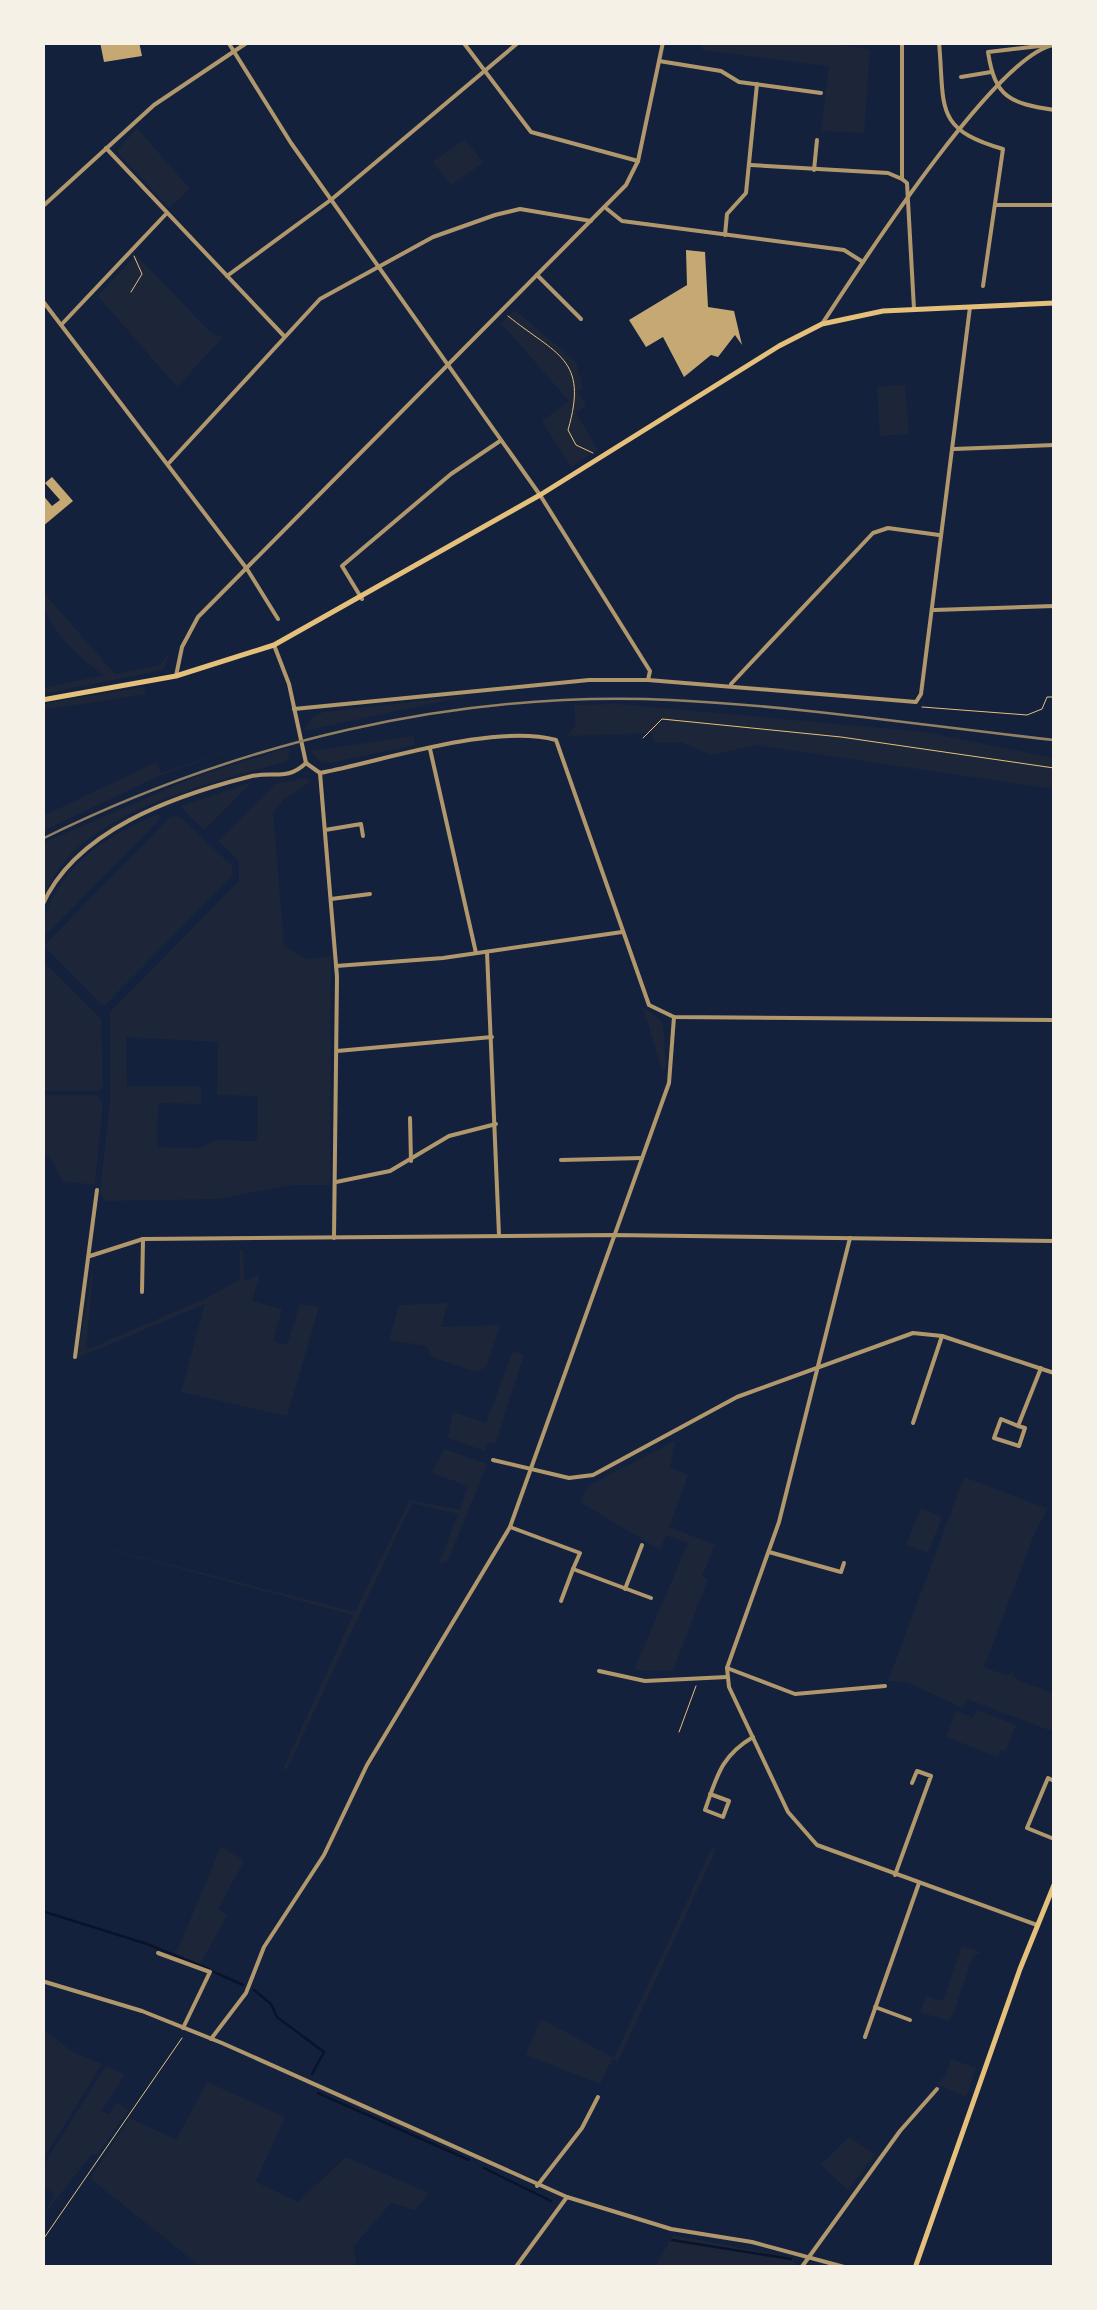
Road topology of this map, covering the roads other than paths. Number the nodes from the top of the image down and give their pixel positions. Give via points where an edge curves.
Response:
1 (228, 42) edge
2 (248, 42) edge
3 (463, 42) edge
4 (520, 42) edge
5 (662, 42) edge
6 (902, 42) edge
7 (939, 42) edge
8 (1051, 45) edge
9 (232, 50) junction
10 (660, 62) junction
11 (484, 71) junction
12 (991, 72) junction
13 (961, 77) dead end
14 (758, 84) junction
15 (996, 87) junction
16 (821, 93) dead end
17 (1054, 110) edge
18 (958, 132) junction
19 (817, 140) dead end
20 (106, 148) junction
21 (638, 161) junction
22 (750, 165) junction
23 (814, 171) junction
24 (902, 178) junction
25 (332, 198) junction
26 (908, 201) junction
27 (995, 205) junction
28 (1054, 205) edge
29 (42, 208) edge
30 (605, 208) junction
31 (166, 214) junction
32 (591, 222) junction
33 (725, 235) junction
34 (862, 262) junction
35 (378, 266) junction
36 (537, 275) junction
37 (227, 276) junction
38 (983, 286) dead end
39 (42, 300) edge
40 (1054, 303) edge
41 (970, 306) junction
42 (914, 310) junction
43 (581, 319) dead end
44 (62, 324) junction
45 (822, 324) junction
46 (284, 336) junction
47 (447, 365) junction
48 (502, 440) junction
49 (1054, 446) edge
50 (953, 449) junction
51 (168, 464) junction
52 (540, 495) junction
53 (940, 536) junction
54 (246, 570) junction
55 (362, 599) junction
56 (1054, 606) edge
57 (932, 610) junction
58 (278, 619) dead end
59 (274, 645) junction
60 (176, 676) junction
61 (648, 680) junction
62 (729, 686) junction
63 (42, 700) edge
64 (294, 709) junction
65 (430, 749) junction
66 (306, 764) junction
67 (320, 774) junction
68 (325, 830) junction
69 (362, 836) dead end
70 (370, 894) dead end
71 (331, 899) junction
72 (42, 906) edge
73 (622, 932) junction
74 (487, 952) junction
75 (476, 954) junction
76 (336, 966) junction
77 (674, 1017) junction
78 (1054, 1020) edge
79 (492, 1037) junction
80 (337, 1052) junction
81 (410, 1118) dead end
82 (496, 1124) junction
83 (642, 1158) junction
84 (561, 1160) dead end
85 (410, 1161) junction
86 (336, 1182) junction
87 (97, 1190) dead end
88 (499, 1235) junction
89 (613, 1235) junction
90 (334, 1238) junction
91 (850, 1238) junction
92 (144, 1239) junction
93 (1054, 1241) edge
94 (90, 1256) junction
95 (142, 1292) dead end
96 (942, 1336) junction
97 (75, 1357) dead end
98 (817, 1366) junction
99 (1040, 1368) junction
100 (1054, 1372) edge
101 (913, 1423) dead end
102 (1018, 1426) junction
103 (492, 1460) dead end
104 (531, 1470) junction
105 (510, 1527) junction
106 (642, 1545) dead end
107 (769, 1552) junction
108 (844, 1563) dead end
109 (573, 1569) junction
110 (624, 1589) junction
111 (651, 1598) dead end
112 (561, 1601) dead end
113 (727, 1668) junction
114 (599, 1672) dead end
115 (727, 1677) junction
116 (885, 1686) dead end
117 (753, 1737) junction
118 (1054, 1781) edge
119 (912, 1783) dead end
120 (710, 1794) junction
121 (1054, 1838) edge
122 (895, 1874) junction
123 (919, 1883) junction
124 (1054, 1885) edge
125 (1037, 1925) junction
126 (158, 1953) dead end
127 (42, 1981) edge
128 (875, 2008) junction
129 (910, 2020) dead end
130 (185, 2030) junction
131 (865, 2037) dead end
132 (211, 2039) junction
133 (937, 2088) dead end
134 (598, 2097) dead end
135 (537, 2186) junction
136 (566, 2198) junction
137 (807, 2257) junction
138 (515, 2268) edge
139 (800, 2268) edge
140 (848, 2268) edge
141 (915, 2268) edge

1 - 9 street
2 - 9 street
3 - 11 street
4 - 11 street
5 - 10 street
6 - 24 street
7 - 18 street via 946,114
8 - 12 street via 988,52
8 - 15 street
9 - 20 street
9 - 25 street
10 - 14 street
10 - 21 street
11 - 21 street via 531,132
11 - 25 street
12 - 13 street
12 - 15 street
14 - 16 street
14 - 22 street
15 - 17 street via 1008,98
15 - 18 street
18 - 26 street
18 - 27 street via 1003,150
19 - 23 street
20 - 29 street
20 - 31 street
21 - 30 street
22 - 23 street
22 - 33 street via 746,193 727,214
23 - 24 street
24 - 26 street
25 - 35 street
25 - 37 street
26 - 34 street
26 - 42 street
27 - 28 street
27 - 38 street
30 - 32 street
30 - 33 street via 622,221
31 - 37 street
31 - 44 street
32 - 35 street via 520,209 432,237
32 - 36 street
33 - 34 street via 844,250
34 - 45 street
35 - 46 street via 320,299
35 - 47 street
36 - 43 street
36 - 47 street
37 - 46 street
39 - 44 street
40 - 41 main road
41 - 42 main road
41 - 50 street
42 - 45 main road
44 - 51 street
45 - 52 main road
46 - 51 street
47 - 48 street
47 - 54 street
48 - 52 street
48 - 55 street via 342,566
49 - 50 street
50 - 53 street
51 - 54 street
52 - 55 main road
52 - 61 street via 650,670
53 - 57 street
53 - 62 street via 888,528 872,533
54 - 58 street
54 - 60 street via 191,627
55 - 59 main road
56 - 57 street
57 - 62 street via 921,694 911,704
59 - 60 main road
59 - 64 street
60 - 63 main road
61 - 62 street
61 - 64 street via 546,683
64 - 66 street
65 - 67 street
65 - 73 street via 556,740
65 - 75 street
66 - 67 street
66 - 72 street via 289,776 247,777 113,828 77,854
67 - 68 street
68 - 69 street via 360,824
68 - 71 street
70 - 71 street
71 - 76 street
73 - 74 street
73 - 77 street via 649,1005
74 - 75 street
74 - 79 street
75 - 76 street
76 - 80 street
77 - 78 street
77 - 83 street via 670,1084
79 - 80 street
79 - 82 street
80 - 86 street
81 - 85 street
82 - 85 street via 448,1136
82 - 88 street
83 - 84 street
83 - 89 street
85 - 86 street
86 - 90 street
87 - 94 street
88 - 89 street
88 - 90 street
89 - 91 street
89 - 104 street
90 - 92 street
91 - 93 street
91 - 98 street
92 - 94 street
92 - 95 street
94 - 97 street
96 - 98 street via 913,1333
96 - 99 street
96 - 101 street
98 - 104 street via 737,1397 592,1476
98 - 107 street
99 - 100 street
99 - 102 street
102 - 102 street via 1026,1428 1019,1446 994,1438 1001,1420
103 - 104 street
104 - 105 street
105 - 109 street via 580,1554
105 - 132 street via 366,1765 324,1855 264,1948 246,1993
106 - 110 street
107 - 108 street via 841,1572
107 - 113 street
109 - 110 street
109 - 112 street
110 - 111 street
113 - 115 street
113 - 116 street via 796,1694
114 - 115 street via 645,1681
115 - 117 street
117 - 120 street via 728,1751
117 - 122 street via 788,1812 808,1836 831,1853
118 - 121 street via 1048,1778 1027,1828
119 - 122 street via 916,1770 931,1776
120 - 120 street via 704,1810 723,1817 730,1802
122 - 123 street
123 - 125 street
123 - 128 street
124 - 125 main road
125 - 141 main road
126 - 130 street via 210,1972
127 - 130 street
128 - 129 street
128 - 131 street
130 - 132 street
132 - 135 street
133 - 137 street
134 - 135 street
135 - 136 street
136 - 137 street
136 - 138 street
137 - 139 street
137 - 140 street

